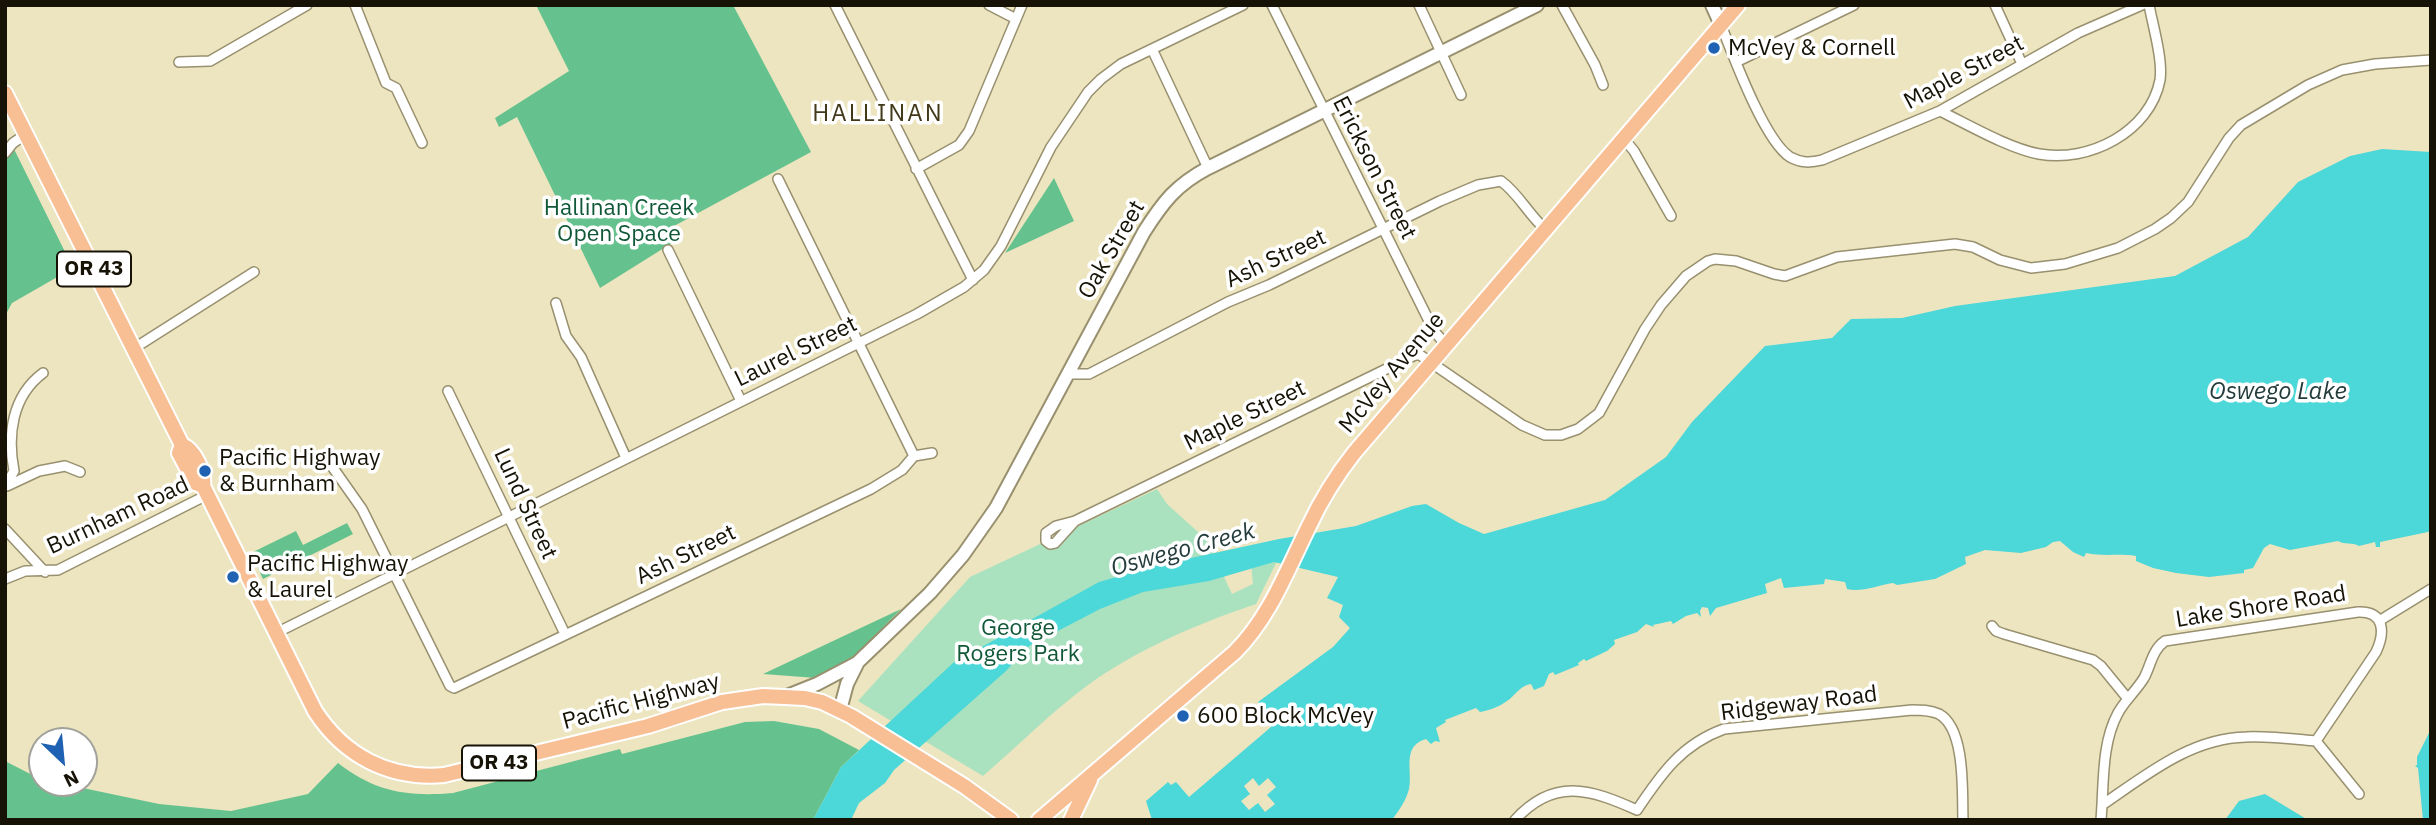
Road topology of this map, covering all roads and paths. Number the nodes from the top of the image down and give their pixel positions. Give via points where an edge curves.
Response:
1 (307, 5) edge
2 (355, 5) edge
3 (835, 5) edge
4 (989, 5) edge
5 (1022, 5) edge
6 (1243, 5) edge
7 (1272, 5) edge
8 (1419, 5) edge
9 (1537, 5) edge
10 (1562, 5) edge
11 (1712, 5) edge
12 (1738, 5) edge
13 (1854, 5) edge
14 (1995, 5) edge
15 (2142, 5) edge
16 (2149, 5) edge
17 (1016, 19) junction
18 (1721, 25) junction
19 (1152, 49) junction
20 (1442, 52) junction
21 (2431, 60) edge
22 (180, 62) dead end
23 (1736, 62) junction
24 (2022, 64) junction
25 (1603, 85) dead end
26 (5, 93) edge
27 (1461, 95) dead end
28 (1324, 111) junction
29 (1940, 111) junction
30 (26, 134) junction
31 (1624, 139) junction
32 (422, 142) dead end
33 (5, 153) edge
34 (1208, 168) junction
35 (916, 169) junction
36 (778, 178) dead end
37 (1671, 216) dead end
38 (1384, 229) junction
39 (1545, 229) junction
40 (668, 250) dead end
41 (254, 272) dead end
42 (972, 280) junction
43 (555, 303) dead end
44 (858, 342) junction
45 (1446, 345) junction
46 (134, 349) junction
47 (1431, 362) junction
48 (43, 373) dead end
49 (1068, 374) junction
50 (448, 391) dead end
51 (741, 401) junction
52 (932, 453) dead end
53 (914, 456) junction
54 (626, 458) junction
55 (331, 465) dead end
56 (80, 472) dead end
57 (5, 487) edge
58 (205, 491) junction
59 (509, 518) junction
60 (1075, 521) dead end
61 (5, 529) edge
62 (45, 572) junction
63 (393, 574) junction
64 (5, 579) edge
65 (2431, 589) edge
66 (2379, 621) junction
67 (1992, 626) dead end
68 (276, 633) junction
69 (565, 634) junction
70 (858, 663) junction
71 (786, 696) junction
72 (2128, 699) junction
73 (846, 713) junction
74 (2316, 741) junction
75 (1094, 773) junction
76 (2359, 794) dead end
77 (2102, 805) junction
78 (1637, 810) junction
79 (1011, 820) edge
80 (1039, 820) edge
81 (1071, 820) edge
82 (1515, 820) edge
83 (1644, 820) edge
84 (1963, 820) edge
85 (2101, 820) edge

1 - 22 street via 210,61
2 - 32 street via 386,83 396,88
3 - 35 street
4 - 17 street
5 - 17 street
6 - 19 street, Laurel Street
7 - 28 street, Erickson Street
8 - 20 street
9 - 20 street, Oak Street
10 - 25 street
11 - 18 street
12 - 18 main road, McVey Avenue
13 - 23 street
14 - 24 street
15 - 24 street, Maple Street
16 - 29 street via 2160,77 2152,105 2124,135 2086,151 2054,156 2023,148
17 - 35 street via 969,131 959,145
18 - 23 street
18 - 31 main road, McVey Avenue
19 - 34 street
19 - 42 street, Laurel Street via 1112,70 1088,92 1051,147 1001,246
20 - 27 street
20 - 28 street, Oak Street
21 - 47 street via 2342,70 2308,85 2241,125 2188,202 2171,218 2118,248 2065,264 2031,268 1955,244 1837,257 1785,276 1736,261 1708,261 1686,276 1661,305 1599,413 1561,435 1545,435 1522,425
23 - 29 street, Maple Street via 1773,138 1800,161 1822,160
24 - 29 street, Maple Street
26 - 30 main road, Pacific Highway / OR 43
28 - 34 street, Oak Street
28 - 38 street, Erickson Street
30 - 33 street
30 - 46 main road, Pacific Highway / OR 43
31 - 37 street
31 - 39 main road, McVey Avenue
34 - 49 street, Oak Street via 1180,185 1158,209
35 - 42 street
36 - 44 street
38 - 39 street, Ash Street via 1478,185 1501,181
38 - 45 street, Erickson Street via 1434,331
38 - 49 street, Ash Street via 1089,374
39 - 45 main road, McVey Avenue
40 - 51 street
41 - 46 street
42 - 44 street, Laurel Street
43 - 54 street via 566,336 581,357
44 - 51 street, Laurel Street
44 - 53 street
45 - 47 main road, McVey Avenue
46 - 58 main road, Pacific Highway / OR 43 via 182,445 180,453 195,483
47 - 60 street, Maple Street via 1420,355 1411,356
47 - 75 main road, McVey Avenue via 1343,467 1263,617 1244,643
48 - 57 street via 26,390 16,411 10,440 14,471
49 - 70 street, Oak Street via 996,508 963,555
50 - 59 street, Lund Street
51 - 54 street, Laurel Street
52 - 53 street
53 - 69 street, Ash Street via 902,470 871,489
54 - 59 street, Laurel Street
55 - 63 street via 362,509
56 - 57 street via 65,466 39,471
58 - 62 street, Burnham Road via 58,570
58 - 68 main road, Pacific Highway / OR 43
59 - 63 street, Laurel Street
59 - 69 street, Lund Street
61 - 62 street
62 - 64 street, Burnham Road via 25,571
63 - 68 street, Laurel Street
63 - 69 street, Ash Street via 454,688
65 - 66 street
66 - 72 street, Lake Shore Road via 2371,613 2358,612 2165,641
66 - 74 street, Lake Shore Road via 2381,641 2376,652
67 - 72 street via 2004,634 2093,660
68 - 71 main road, Pacific Highway / OR 43 via 315,711 337,738 377,766 416,776 464,772 648,726 722,702
70 - 71 street, Oak Street
70 - 73 street, Oak Street via 847,684
71 - 73 main road, Pacific Highway / OR 43
72 - 77 street, Lake Shore Road via 2109,734
73 - 79 main road, Pacific Highway / OR 43
74 - 76 street
74 - 77 street via 2246,737 2207,743 2166,763
75 - 80 main road, McVey Avenue
75 - 81 main road, McVey Avenue
77 - 85 street, Lake Shore Road
78 - 82 street via 1586,791 1566,790 1539,798
78 - 83 street
78 - 84 street, Ridgeway Road via 1687,748 1724,729 1912,710 1940,715 1955,738

